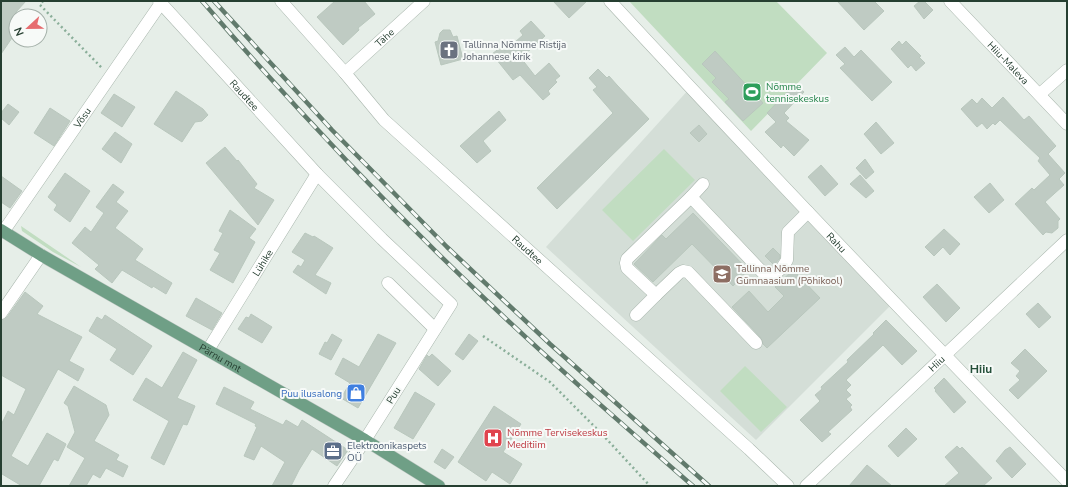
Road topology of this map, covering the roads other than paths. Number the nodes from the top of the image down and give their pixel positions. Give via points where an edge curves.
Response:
1 (280, 1) edge
2 (424, 1) edge
3 (610, 1) edge
4 (950, 1) edge
5 (160, 2) edge
6 (1067, 70) edge
7 (345, 73) junction
8 (1040, 94) junction
9 (1067, 124) edge
10 (317, 174) junction
11 (703, 184) dead end
12 (691, 197) junction
13 (808, 212) junction
14 (2, 231) edge
15 (1067, 240) edge
16 (41, 255) junction
17 (388, 283) dead end
18 (656, 295) junction
19 (451, 304) joint
20 (1, 312) edge
21 (636, 315) dead end
22 (435, 329) junction
23 (756, 343) dead end
24 (208, 350) junction
25 (945, 356) junction
26 (365, 440) junction
27 (1067, 481) edge
28 (334, 486) edge
29 (439, 486) edge
30 (788, 486) edge
31 (806, 486) edge

1 - 7 street, Raudtee
2 - 7 street, Tähe
3 - 13 street, Rahu
4 - 8 street, Hiiu-Maleva
5 - 10 street, Raudtee
5 - 14 street, Võsu
6 - 8 street
7 - 30 street, Raudtee via 384,120
8 - 9 street, Hiiu-Maleva
10 - 19 street, Raudtee
10 - 24 street, Lühike
11 - 12 street
12 - 13 street via 770,278 787,260 788,232
12 - 18 street via 627,259 627,268
13 - 25 street, Rahu
14 - 16 main road, Pärnu mnt
15 - 25 street, Hiiu
16 - 20 street
16 - 24 main road, Pärnu mnt
17 - 22 street
18 - 21 street
18 - 23 street via 679,273 688,272
19 - 22 street, Puu
22 - 26 street, Puu
24 - 26 main road, Pärnu mnt
25 - 27 street, Rahu
25 - 31 street, Hiiu
26 - 28 street, Puu
26 - 29 main road, Pärnu mnt

